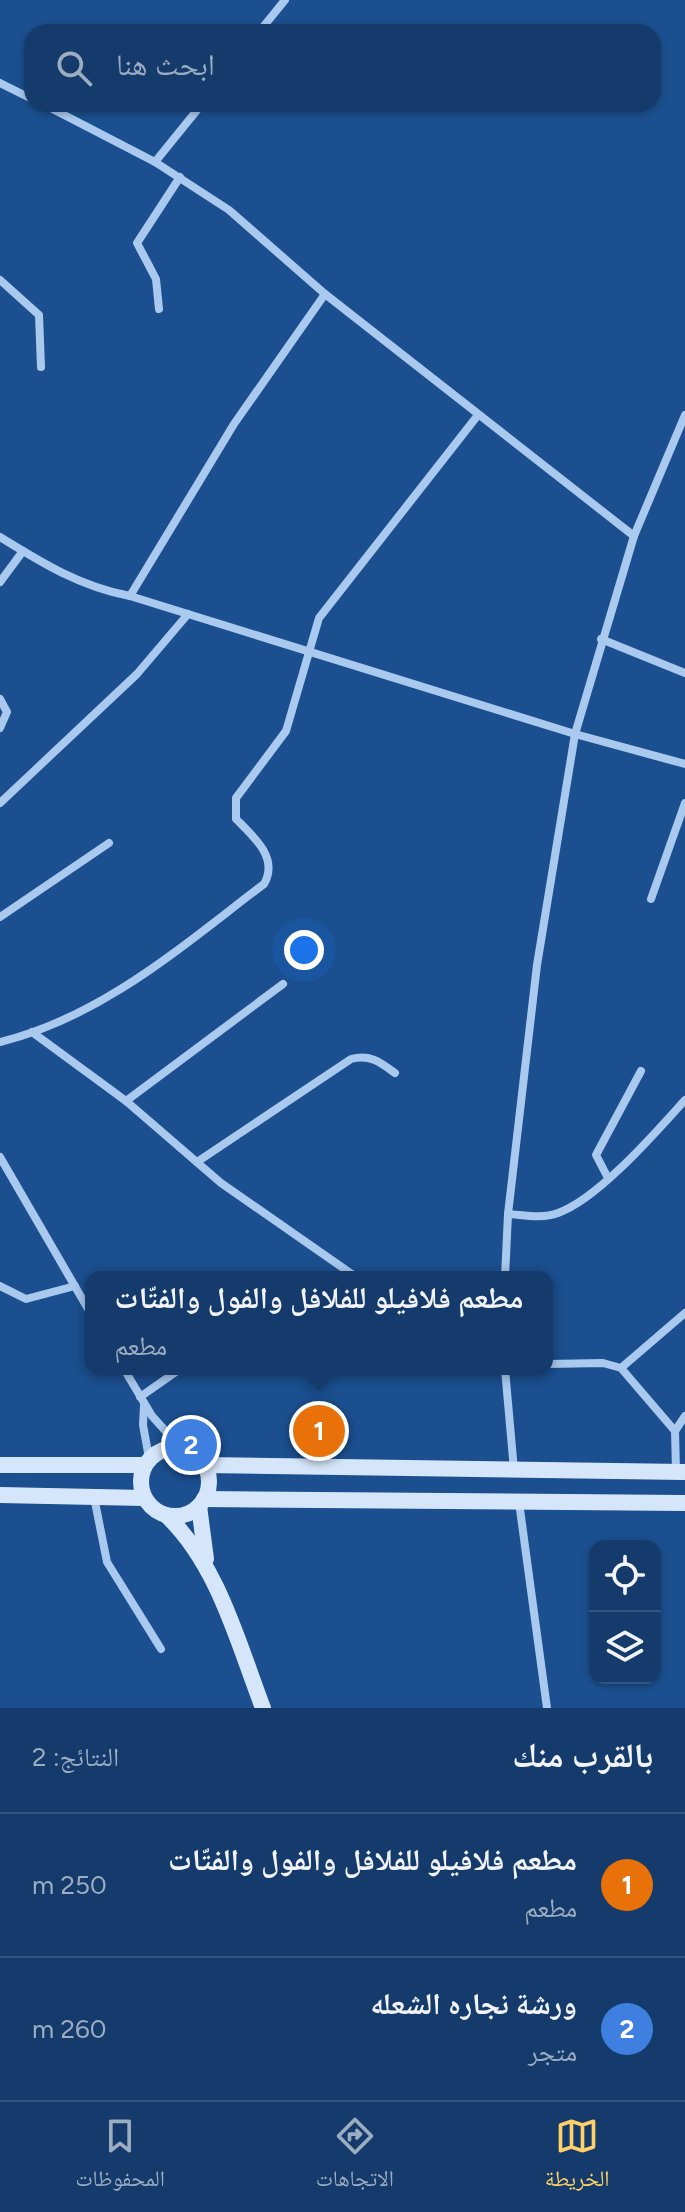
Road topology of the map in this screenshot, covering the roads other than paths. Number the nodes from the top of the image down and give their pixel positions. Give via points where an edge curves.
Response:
1 (285, 0) edge
2 (266, 24) edge
3 (0, 83) edge
4 (24, 95) edge
5 (58, 112) edge
6 (196, 112) edge
7 (155, 162) junction
8 (180, 177) junction
9 (0, 280) edge
10 (325, 294) junction
11 (159, 309) dead end
12 (41, 367) dead end
13 (478, 415) junction
14 (685, 415) edge
15 (634, 536) junction
16 (0, 537) edge
17 (23, 551) junction
18 (0, 582) edge
19 (130, 596) junction
20 (188, 614) junction
21 (601, 639) junction
22 (309, 653) junction
23 (685, 673) edge
24 (0, 699) edge
25 (0, 728) edge
26 (575, 734) junction
27 (685, 764) edge
28 (0, 803) edge
29 (685, 803) edge
30 (109, 843) dead end
31 (651, 899) dead end
32 (0, 917) edge
33 (283, 984) dead end
34 (32, 1032) junction
35 (0, 1042) edge
36 (641, 1071) dead end
37 (395, 1073) dead end
38 (685, 1100) edge
39 (126, 1101) junction
40 (0, 1157) edge
41 (197, 1162) junction
42 (608, 1178) junction
43 (508, 1214) junction
44 (347, 1271) edge
45 (505, 1271) edge
46 (0, 1286) edge
47 (75, 1286) junction
48 (85, 1304) edge
49 (685, 1313) edge
50 (553, 1364) edge
51 (621, 1368) junction
52 (127, 1375) edge
53 (173, 1375) edge
54 (506, 1375) edge
55 (142, 1400) junction
56 (685, 1416) edge
57 (675, 1431) junction
58 (180, 1447) junction
59 (147, 1462) junction
60 (0, 1465) edge
61 (205, 1465) junction
62 (514, 1470) junction
63 (680, 1472) edge
64 (0, 1495) edge
65 (94, 1497) junction
66 (144, 1498) junction
67 (202, 1502) junction
68 (519, 1502) junction
69 (685, 1503) edge
70 (166, 1515) junction
71 (209, 1572) junction
72 (161, 1649) dead end
73 (263, 1708) edge
74 (547, 1708) edge

1 - 2 street
3 - 4 street
5 - 7 street
6 - 7 street
7 - 8 street
8 - 10 street via 229,210
8 - 11 street via 137,243 156,279
9 - 12 street via 39,315
10 - 13 street
10 - 19 street via 234,424
13 - 15 street
13 - 22 street via 319,618
14 - 15 street
15 - 21 street
16 - 17 street
17 - 18 street
17 - 19 street via 73,580
19 - 20 street
20 - 22 street
20 - 28 street via 137,674
21 - 23 street
21 - 26 street
22 - 26 street
22 - 34 street via 286,731 233,804 236,819 267,854 269,876 264,884 98,1004
24 - 25 street via 7,712
26 - 27 street
26 - 43 street via 537,965
29 - 31 street
30 - 32 street
33 - 39 street
34 - 35 street
34 - 39 street
36 - 42 street via 596,1155
37 - 41 street via 376,1059 351,1059
38 - 42 street
39 - 41 street
40 - 47 street
41 - 44 street
42 - 43 street via 555,1214
43 - 45 street
46 - 47 street via 26,1299
47 - 48 street
49 - 51 street
50 - 51 street
51 - 57 street
52 - 55 street
53 - 55 street
54 - 62 street
55 - 58 street
55 - 59 street
56 - 57 street
57 - 63 street
58 - 59 main road via 163,1449
58 - 61 main road
59 - 60 main road
59 - 66 main road
61 - 62 main road
61 - 67 main road via 209,1482
62 - 63 main road
64 - 65 main road
65 - 66 main road
65 - 72 street via 107,1562
66 - 70 main road
67 - 68 main road
67 - 70 main road via 184,1515
67 - 71 main road
68 - 69 main road
68 - 74 street
70 - 71 main road
71 - 73 main road

